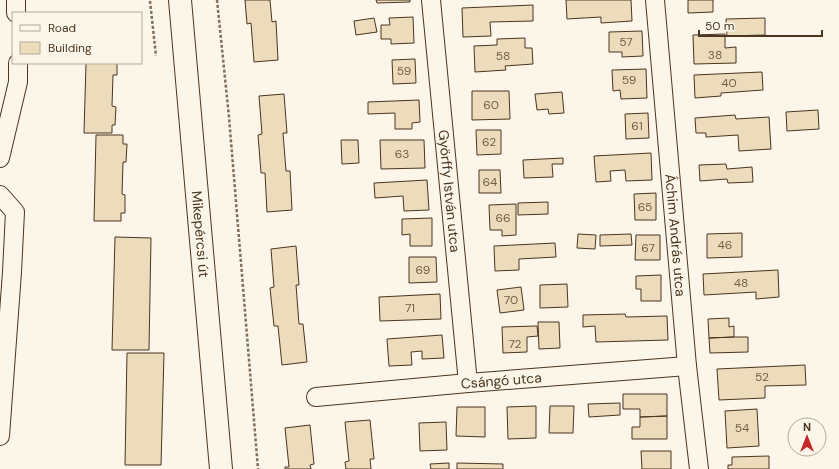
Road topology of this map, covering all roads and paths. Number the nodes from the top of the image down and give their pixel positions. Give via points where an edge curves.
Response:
1 (16, 0) edge
2 (180, 0) edge
3 (217, 0) edge
4 (431, 0) edge
5 (655, 0) edge
6 (150, 1) dead end
7 (16, 12) edge
8 (156, 56) dead end
9 (18, 64) edge
10 (0, 158) edge
11 (0, 195) edge
12 (687, 366) junction
13 (468, 383) junction
14 (316, 397) dead end
15 (0, 436) edge
16 (221, 469) edge
17 (258, 469) edge
18 (699, 469) edge

1 - 7 street
2 - 16 main road, Mikepércsi út
3 - 17 path
4 - 13 street, Györffy István utca
5 - 12 street, Áchim András utca
6 - 8 path
9 - 10 street via 18,82
11 - 15 street via 15,212
12 - 13 street, Csángó utca
12 - 18 street, Áchim András utca
13 - 14 street, Csángó utca

